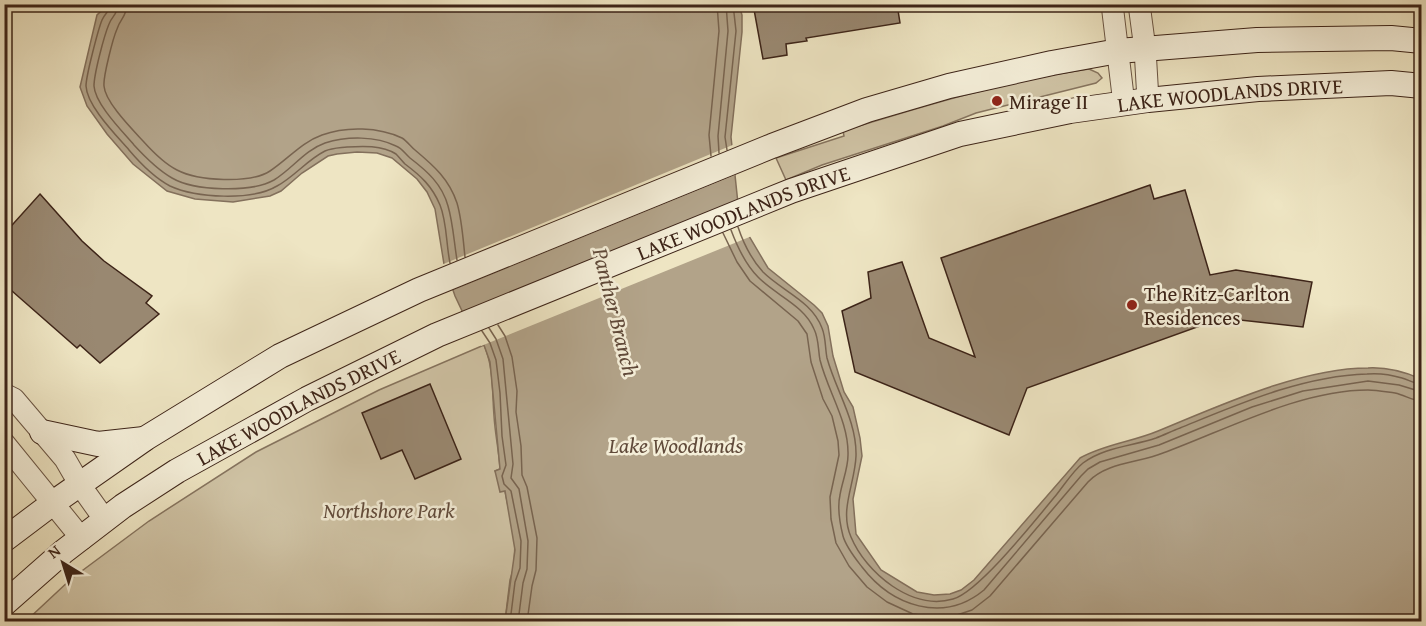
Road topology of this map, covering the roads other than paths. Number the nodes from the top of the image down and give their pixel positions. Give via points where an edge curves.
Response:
1 (1112, 4) edge
2 (1139, 4) edge
3 (1422, 41) edge
4 (1145, 49) junction
5 (1118, 51) junction
6 (1422, 86) edge
7 (1148, 99) junction
8 (1124, 104) junction
9 (4, 394) edge
10 (42, 432) junction
11 (146, 438) junction
12 (4, 443) edge
13 (80, 485) junction
14 (53, 503) junction
15 (105, 520) junction
16 (82, 539) junction
17 (4, 540) edge
18 (4, 604) edge

1 - 5 street
2 - 4 street
3 - 4 main road via 1257,40
4 - 5 main road
4 - 7 street
5 - 8 street
5 - 11 main road via 949,86 867,110 772,146 419,290 280,356
6 - 7 main road, LAKE WOODLANDS DRIVE via 1391,83 1270,88
7 - 8 main road, LAKE WOODLANDS DRIVE
8 - 15 main road, LAKE WOODLANDS DRIVE via 960,134 791,191 438,335 307,399 177,471
9 - 10 street via 14,399
10 - 11 main road via 98,444
10 - 13 street
11 - 13 main road
12 - 14 street
13 - 14 main road
13 - 15 street
14 - 16 street
14 - 17 main road
15 - 16 main road, LAKE WOODLANDS DRIVE
16 - 18 main road, LAKE WOODLANDS DRIVE

